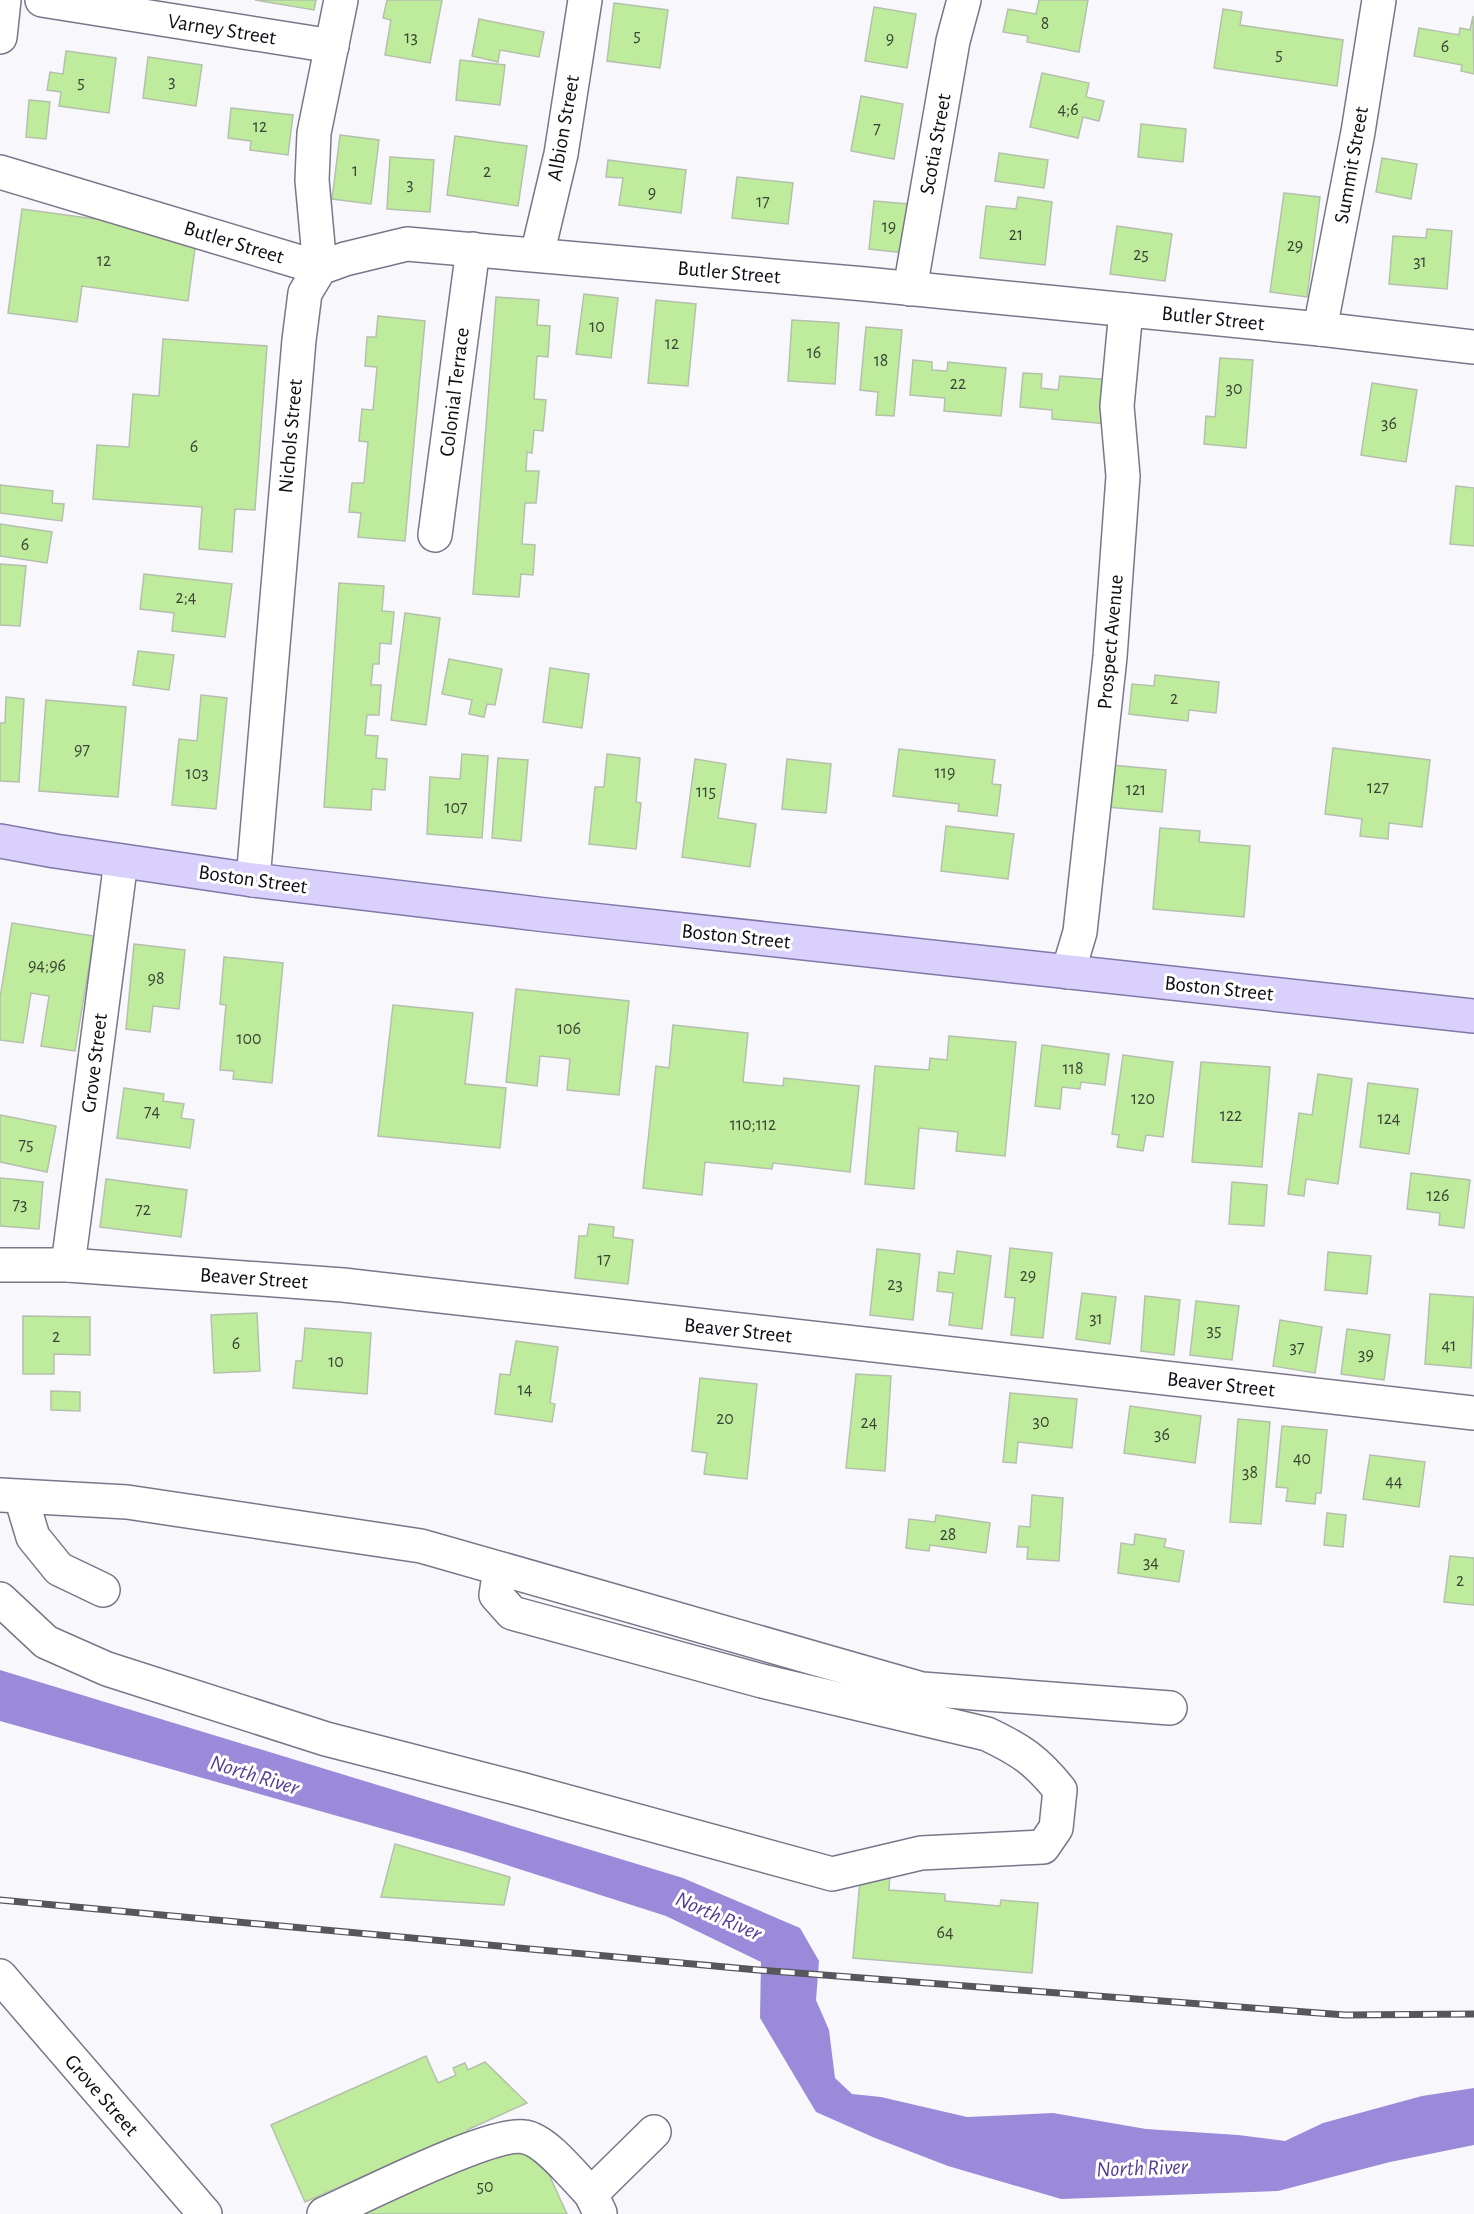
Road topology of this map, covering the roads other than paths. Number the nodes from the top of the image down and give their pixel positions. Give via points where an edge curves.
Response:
1 (4, 0) edge
2 (42, 0) edge
3 (341, 0) edge
4 (585, 0) edge
5 (964, 0) edge
6 (1379, 0) edge
7 (0, 37) edge
8 (332, 46) junction
9 (0, 172) edge
10 (473, 249) junction
11 (537, 255) junction
12 (320, 268) junction
13 (910, 289) junction
14 (1126, 310) junction
15 (1320, 329) junction
16 (1474, 347) edge
17 (435, 535) dead end
18 (0, 841) edge
19 (121, 861) junction
20 (254, 880) junction
21 (1068, 972) junction
22 (1474, 1016) edge
23 (0, 1265) edge
24 (68, 1265) junction
25 (1474, 1413) edge
26 (11, 1496) edge
27 (500, 1569) junction
28 (103, 1590) dead end
29 (0, 1599) edge
30 (1170, 1708) dead end
31 (0, 1976) edge
32 (654, 2132) dead end
33 (596, 2204) edge
34 (205, 2214) edge
35 (324, 2214) edge

1 - 7 street
2 - 8 street, Varney Street
3 - 8 street
4 - 11 street, Albion Street via 561,154
5 - 13 street, Scotia Street via 953,41
6 - 15 street, Summit Street
8 - 12 street via 314,133 312,180
9 - 12 street, Butler Street
10 - 11 street, Butler Street
10 - 12 street, Butler Street via 407,244
10 - 17 street, Colonial Terrace
11 - 13 street, Butler Street
12 - 20 street, Nichols Street via 305,292 299,340
13 - 14 street, Butler Street
14 - 15 street, Butler Street
14 - 21 street, Prospect Avenue via 1117,406 1123,476 1110,657 1080,932
15 - 16 street, Butler Street
18 - 19 main road, Boston Street
19 - 20 main road, Boston Street
19 - 24 street, Grove Street
20 - 21 main road, Boston Street
21 - 22 main road, Boston Street
23 - 24 street, Beaver Street
24 - 25 street, Beaver Street via 343,1285
26 - 27 street via 127,1502 421,1546
26 - 28 street via 33,1538 59,1569
27 - 29 street via 496,1595 512,1613 762,1681 996,1738 1021,1750 1060,1790 1056,1828 1043,1847 921,1853 831,1874 326,1739 107,1669 46,1642
27 - 30 street via 922,1689
31 - 34 street, Grove Street
32 - 33 street
33 - 35 street via 540,2143 525,2137 503,2138 443,2160

